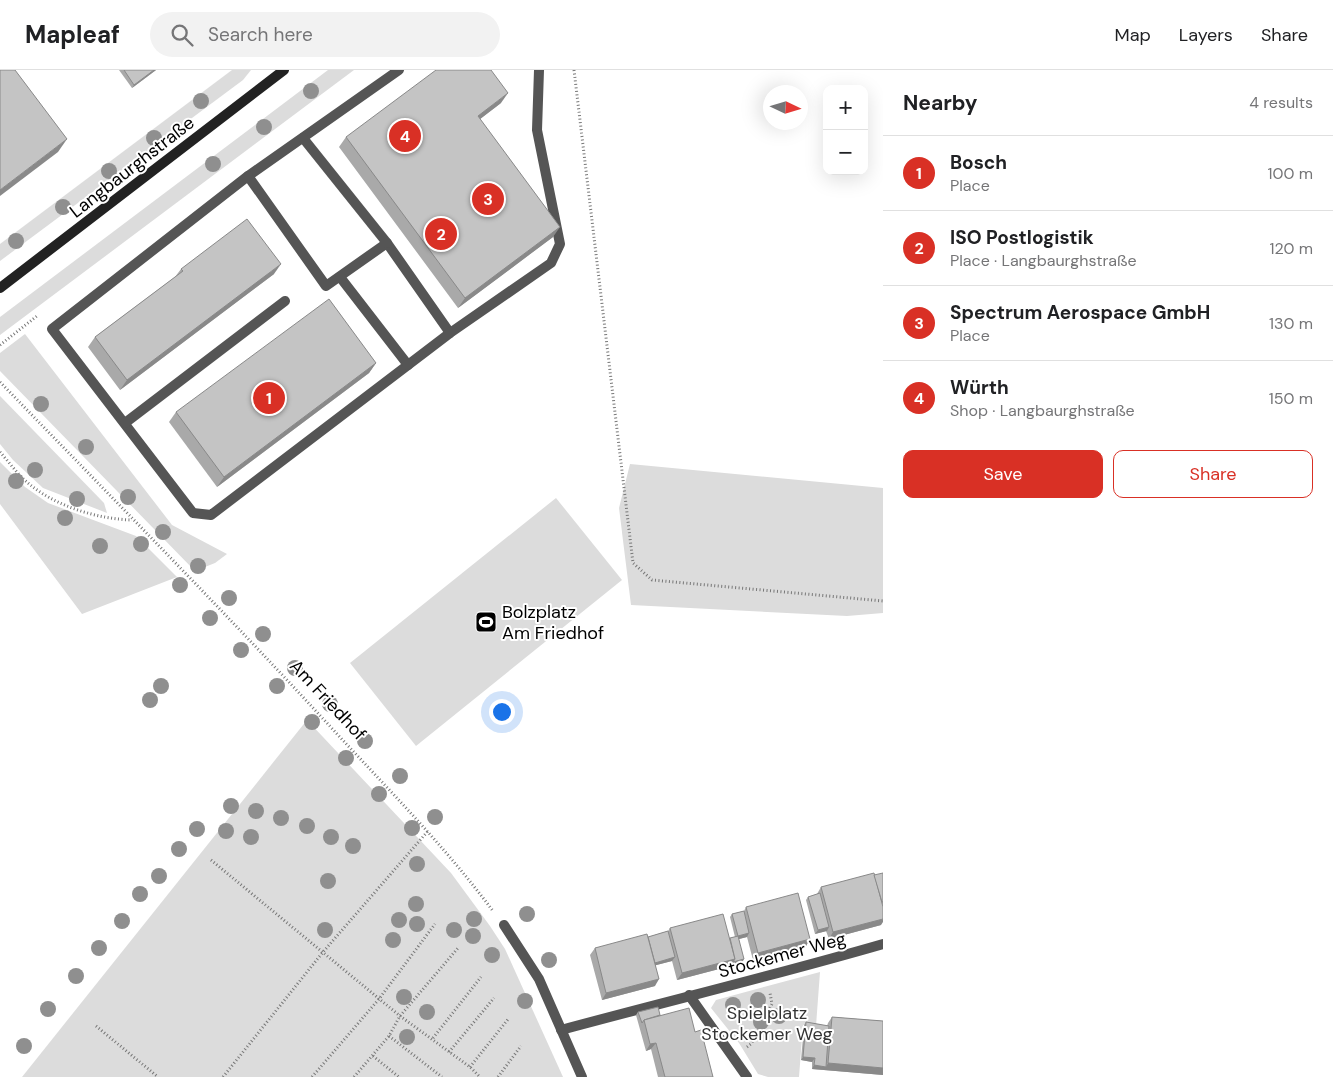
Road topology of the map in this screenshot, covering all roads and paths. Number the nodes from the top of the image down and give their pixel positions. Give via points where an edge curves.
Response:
1 (284, 70) edge
2 (399, 70) edge
3 (539, 70) edge
4 (574, 70) edge
5 (303, 138) junction
6 (248, 176) junction
7 (387, 243) junction
8 (340, 277) junction
9 (0, 288) edge
10 (285, 301) dead end
11 (450, 333) junction
12 (408, 365) junction
13 (0, 382) edge
14 (125, 424) junction
15 (0, 452) edge
16 (132, 520) junction
17 (883, 601) edge
18 (428, 832) junction
19 (211, 860) dead end
20 (435, 924) dead end
21 (504, 925) joint
22 (883, 944) edge
23 (458, 948) dead end
24 (323, 952) junction
25 (481, 977) dead end
26 (766, 978) junction
27 (689, 995) junction
28 (494, 998) dead end
29 (379, 999) junction
30 (400, 1016) junction
31 (509, 1018) dead end
32 (96, 1026) dead end
33 (561, 1030) junction
34 (389, 1036) junction
35 (432, 1038) junction
36 (521, 1046) dead end
37 (449, 1052) junction
38 (372, 1056) junction
39 (733, 1056) junction
40 (470, 1067) junction
41 (158, 1077) edge
42 (223, 1077) edge
43 (312, 1077) edge
44 (354, 1077) edge
45 (399, 1077) edge
46 (442, 1077) edge
47 (480, 1077) edge
48 (498, 1077) edge
49 (582, 1077) edge
50 (746, 1077) edge

1 - 9 main road, Langbaurghstraße
2 - 5 street
3 - 11 street via 537,130 560,244 551,263
4 - 17 path via 633,563 652,580
5 - 6 street
5 - 7 street
6 - 8 street via 326,286
6 - 14 street via 52,329
7 - 8 street
7 - 11 street
8 - 12 street
10 - 14 street
11 - 12 street
12 - 14 street via 211,515 193,513
13 - 16 path, Am Friedhof
15 - 16 path via 28,483 49,497 106,519
16 - 18 path, Am Friedhof via 225,614
18 - 21 path, Am Friedhof via 465,872
18 - 24 path
19 - 24 path
20 - 29 path
21 - 33 street via 539,980
22 - 26 street, Stockemer Weg
23 - 30 path
24 - 29 path
24 - 42 path
25 - 35 path
26 - 27 street, Stockemer Weg
26 - 39 path via 772,1004 751,1044
27 - 33 street, Stockemer Weg
27 - 39 street
28 - 37 path
29 - 30 path
29 - 43 path
30 - 34 path
30 - 35 path
31 - 40 path
32 - 41 path
33 - 49 street
34 - 38 path
34 - 46 path
35 - 37 path
36 - 48 path
37 - 40 path
38 - 44 path
38 - 45 path
39 - 50 street
40 - 47 path

